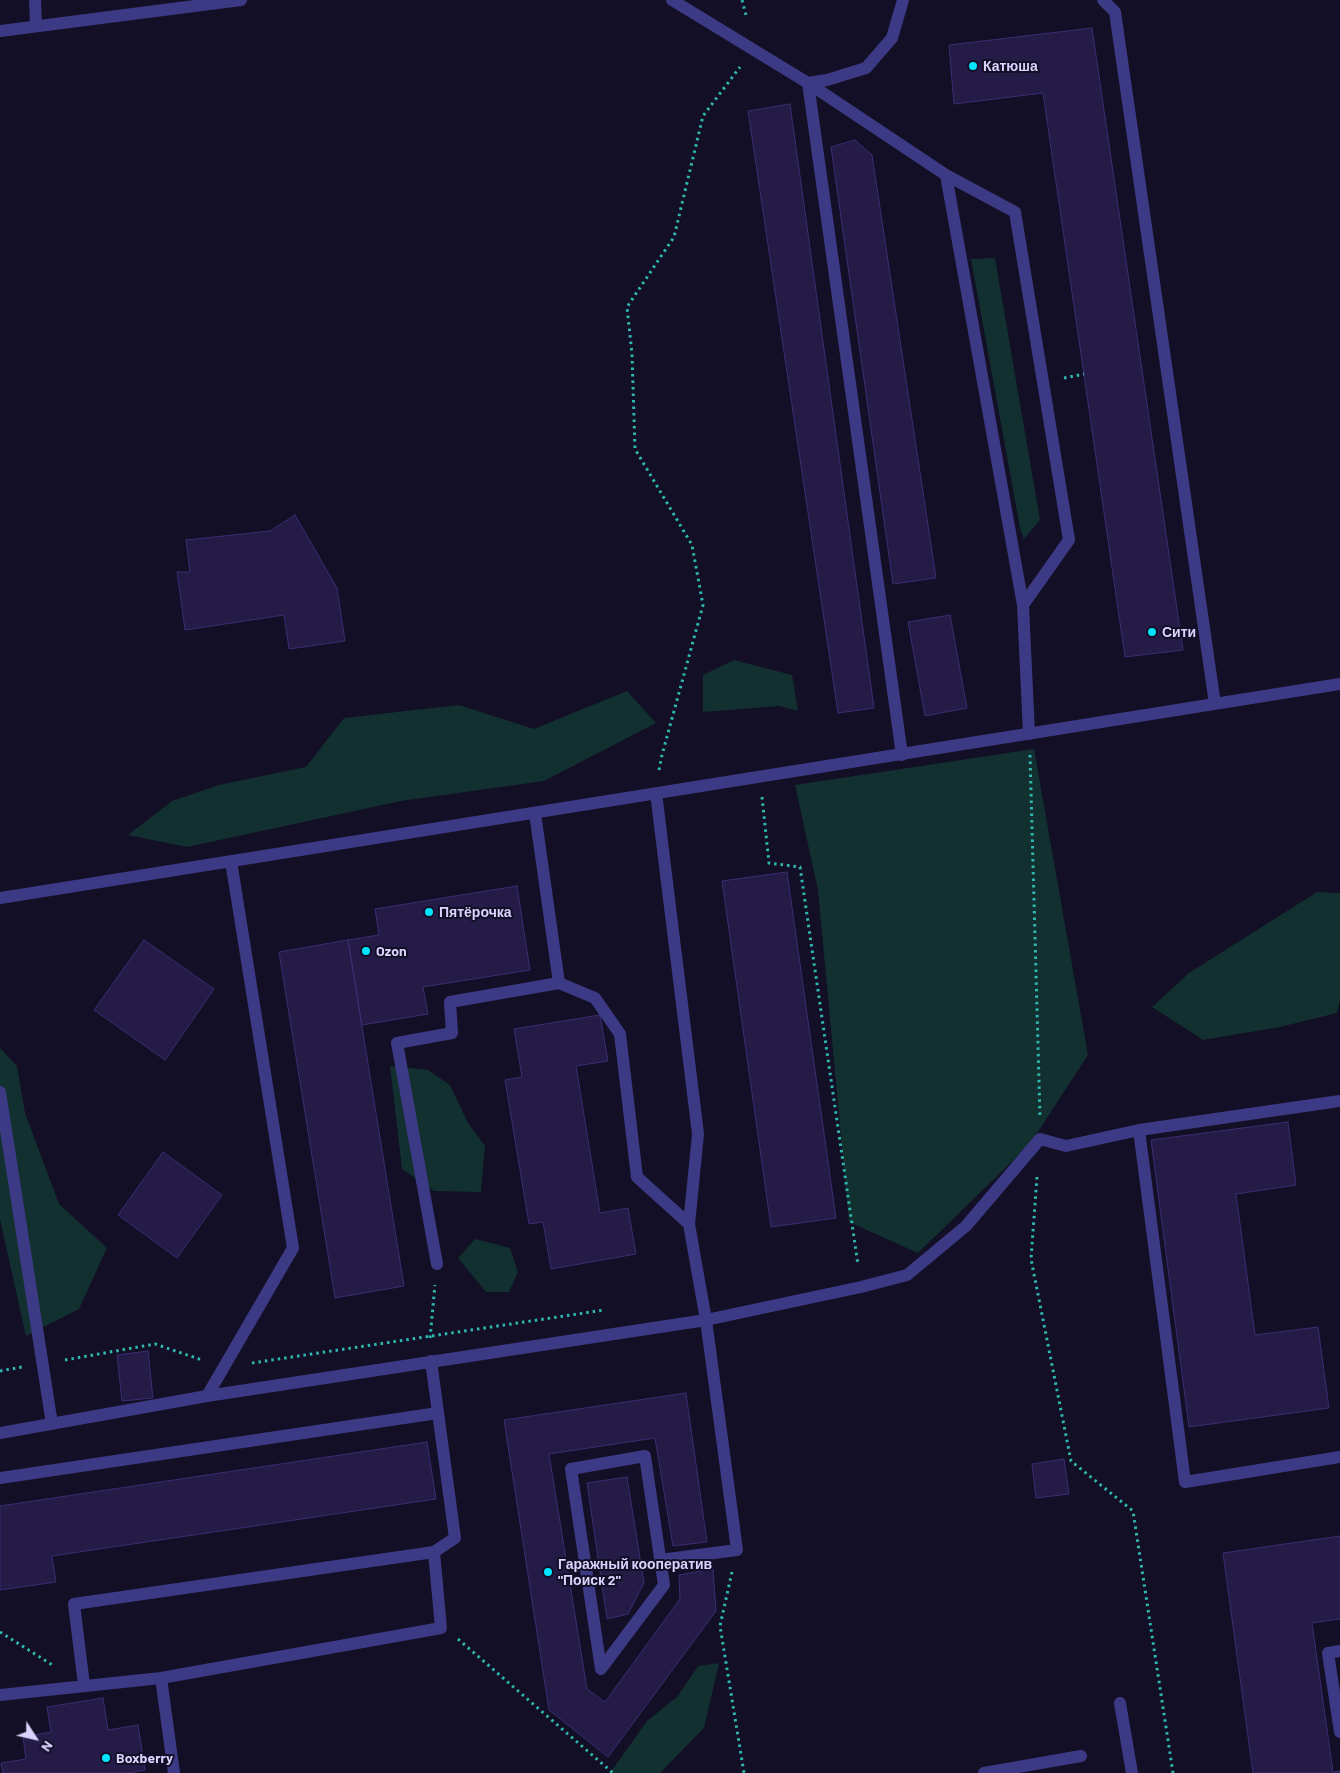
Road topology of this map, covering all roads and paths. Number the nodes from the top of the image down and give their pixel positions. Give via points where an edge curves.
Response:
1 (35, 0) edge
2 (241, 0) edge
3 (672, 0) edge
4 (904, 0) edge
5 (1103, 0) edge
6 (192, 3) edge
7 (36, 26) junction
8 (0, 31) edge
9 (754, 50) junction
10 (808, 82) junction
11 (946, 175) junction
12 (1023, 605) junction
13 (1340, 684) edge
14 (1215, 704) junction
15 (1029, 734) junction
16 (902, 754) junction
17 (760, 777) junction
18 (656, 794) junction
19 (535, 813) junction
20 (231, 861) junction
21 (0, 898) edge
22 (559, 983) junction
23 (0, 1092) edge
24 (1340, 1101) edge
25 (1139, 1130) junction
26 (1040, 1139) junction
27 (1037, 1176) dead end
28 (689, 1224) junction
29 (437, 1264) joint
30 (861, 1287) junction
31 (614, 1309) dead end
32 (706, 1320) junction
33 (430, 1336) junction
34 (431, 1361) junction
35 (42, 1364) junction
36 (223, 1367) junction
37 (0, 1371) edge
38 (206, 1396) junction
39 (438, 1413) junction
40 (52, 1424) junction
41 (0, 1433) edge
42 (1340, 1456) edge
43 (0, 1478) edge
44 (738, 1550) junction
45 (434, 1552) junction
46 (660, 1560) junction
47 (441, 1628) junction
48 (0, 1632) edge
49 (1340, 1650) edge
50 (161, 1678) junction
51 (84, 1685) junction
52 (0, 1695) edge
53 (1120, 1703) dead end
54 (1340, 1732) edge
55 (1081, 1756) dead end
56 (174, 1773) edge
57 (613, 1773) edge
58 (744, 1773) edge
59 (984, 1773) edge
60 (1132, 1773) edge
61 (1174, 1773) edge

1 - 7 street
2 - 6 street
3 - 9 street
4 - 10 street via 892,38 866,68 827,80
5 - 14 street via 1115,12
6 - 7 street
7 - 8 street
9 - 10 street
9 - 18 path via 703,116 674,237 627,307 635,449 692,545 703,605 662,755
10 - 11 street
10 - 16 street
11 - 12 street
11 - 12 street via 1015,212 1070,540
12 - 15 street
13 - 14 street
14 - 15 street
15 - 16 street
15 - 26 path
16 - 17 street
17 - 18 street
17 - 30 path via 769,863 800,867
18 - 19 street
18 - 28 street via 698,1134
19 - 20 street
19 - 22 street
20 - 21 street
20 - 36 street via 293,1248
22 - 28 street via 595,998 620,1034 637,1177
22 - 29 street via 450,1002 452,1033 397,1043
23 - 35 street
24 - 25 street
25 - 26 street via 1066,1146
25 - 42 street via 1185,1482
26 - 30 street via 966,1226 937,1251 907,1275
27 - 61 path via 1031,1259 1072,1460 1134,1511
28 - 32 street
29 - 33 path
30 - 32 street
31 - 33 path
32 - 34 street
32 - 44 street
33 - 34 path
33 - 36 path
34 - 38 street
34 - 39 street
35 - 36 path via 155,1344
35 - 37 path
35 - 40 street
36 - 38 street
38 - 40 street
39 - 43 street
39 - 45 street via 455,1538
40 - 41 street
44 - 46 street
44 - 58 path via 720,1626
45 - 47 street
45 - 51 street via 74,1604
46 - 46 street via 646,1456 571,1469 601,1669 664,1585
47 - 50 street
47 - 57 path via 466,1645
48 - 51 path
49 - 54 street via 1328,1653
50 - 51 street
50 - 56 street
51 - 52 street
53 - 60 street
55 - 59 street

